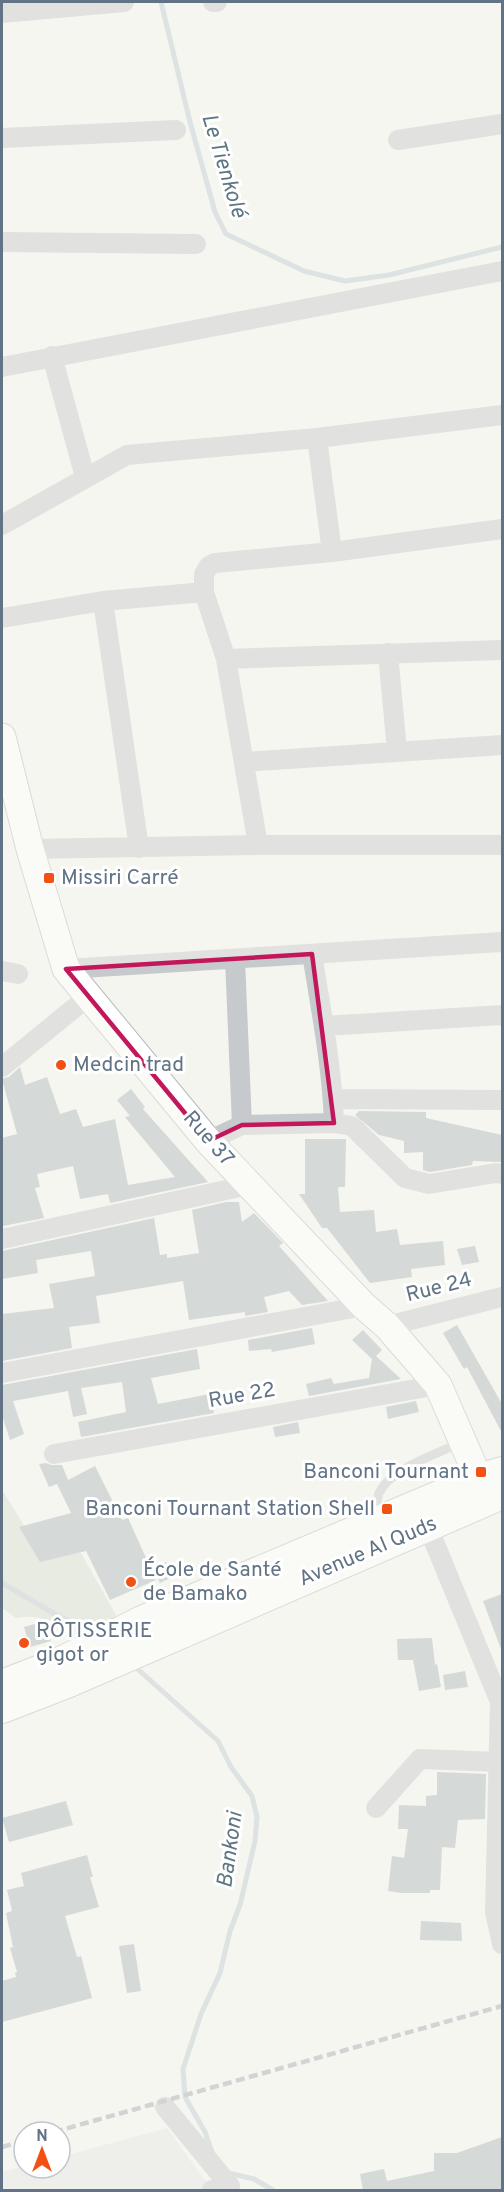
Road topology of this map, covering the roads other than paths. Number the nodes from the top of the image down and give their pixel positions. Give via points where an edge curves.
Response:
1 (124, 2) edge
2 (2, 13) edge
3 (502, 124) edge
4 (176, 130) dead end
5 (2, 138) edge
6 (398, 140) dead end
7 (2, 242) edge
8 (196, 244) dead end
9 (502, 271) edge
10 (52, 356) junction
11 (2, 367) edge
12 (502, 415) edge
13 (317, 438) junction
14 (85, 477) junction
15 (2, 525) edge
16 (502, 529) edge
17 (332, 552) junction
18 (204, 592) junction
19 (103, 601) junction
20 (2, 618) edge
21 (502, 650) edge
22 (388, 653) junction
23 (226, 658) junction
24 (2, 737) edge
25 (502, 745) edge
26 (397, 751) junction
27 (244, 762) junction
28 (8, 788) edge
29 (258, 845) junction
30 (502, 845) edge
31 (139, 848) junction
32 (30, 849) junction
33 (502, 942) edge
34 (312, 954) junction
35 (235, 959) junction
36 (66, 969) junction
37 (89, 996) junction
38 (502, 1015) edge
39 (324, 1026) junction
40 (2, 1067) edge
41 (333, 1100) junction
42 (502, 1100) edge
43 (334, 1123) junction
44 (242, 1125) junction
45 (208, 1141) junction
46 (502, 1174) edge
47 (249, 1185) junction
48 (2, 1239) edge
49 (502, 1297) edge
50 (364, 1306) junction
51 (387, 1326) junction
52 (2, 1373) edge
53 (438, 1385) junction
54 (463, 1442) junction
55 (54, 1454) dead end
56 (492, 1487) edge
57 (378, 1522) junction
58 (428, 1527) junction
59 (64, 1672) junction
60 (2, 1686) edge
61 (2, 1708) edge
62 (499, 1762) junction
63 (376, 1808) dead end
64 (502, 1944) edge
65 (165, 2107) dead end
66 (212, 2190) edge

1 - 2 street
3 - 6 street
4 - 5 street
7 - 8 street
9 - 10 street
10 - 11 street
10 - 14 street
12 - 13 street
13 - 14 street via 127,455
13 - 17 street
14 - 15 street
16 - 17 street
17 - 18 street via 215,563 204,574
18 - 19 street
18 - 23 street
19 - 20 street
19 - 31 street
21 - 22 street
22 - 23 street
22 - 26 street
23 - 27 street
24 - 28 main road, Rue 37
25 - 26 street
26 - 27 street
27 - 29 street
28 - 32 main road, Rue 37
29 - 30 street
29 - 31 street
31 - 32 street
32 - 36 main road, Rue 37
33 - 34 street
34 - 35 street
34 - 39 street
35 - 36 street
35 - 44 street
36 - 37 main road, Rue 37
37 - 40 street
37 - 45 main road, Rue 37
38 - 39 street
39 - 41 street
41 - 42 street
41 - 43 street
43 - 44 street
43 - 46 street via 352,1126 405,1178 418,1183
44 - 45 street
45 - 47 main road, Rue 37
47 - 48 street
47 - 50 main road, Rue 37
49 - 51 street, Rue 24
50 - 51 main road, Rue 37
50 - 52 street
51 - 53 main road, Rue 37
53 - 54 main road, Rue 37
53 - 55 street, Rue 22
54 - 56 main road, Rue 37
54 - 57 lane via 390,1478 378,1494
56 - 57 main road, Avenue Al Quds
56 - 58 main road, Avenue Al Quds
57 - 59 main road, Avenue Al Quds via 142,1621
58 - 59 main road, Avenue Al Quds via 167,1639
58 - 62 street via 501,1702
59 - 60 main road, Avenue Al Quds
59 - 61 main road, Avenue Al Quds
62 - 63 street via 420,1759
62 - 64 street via 495,1912
65 - 66 street via 230,2186

